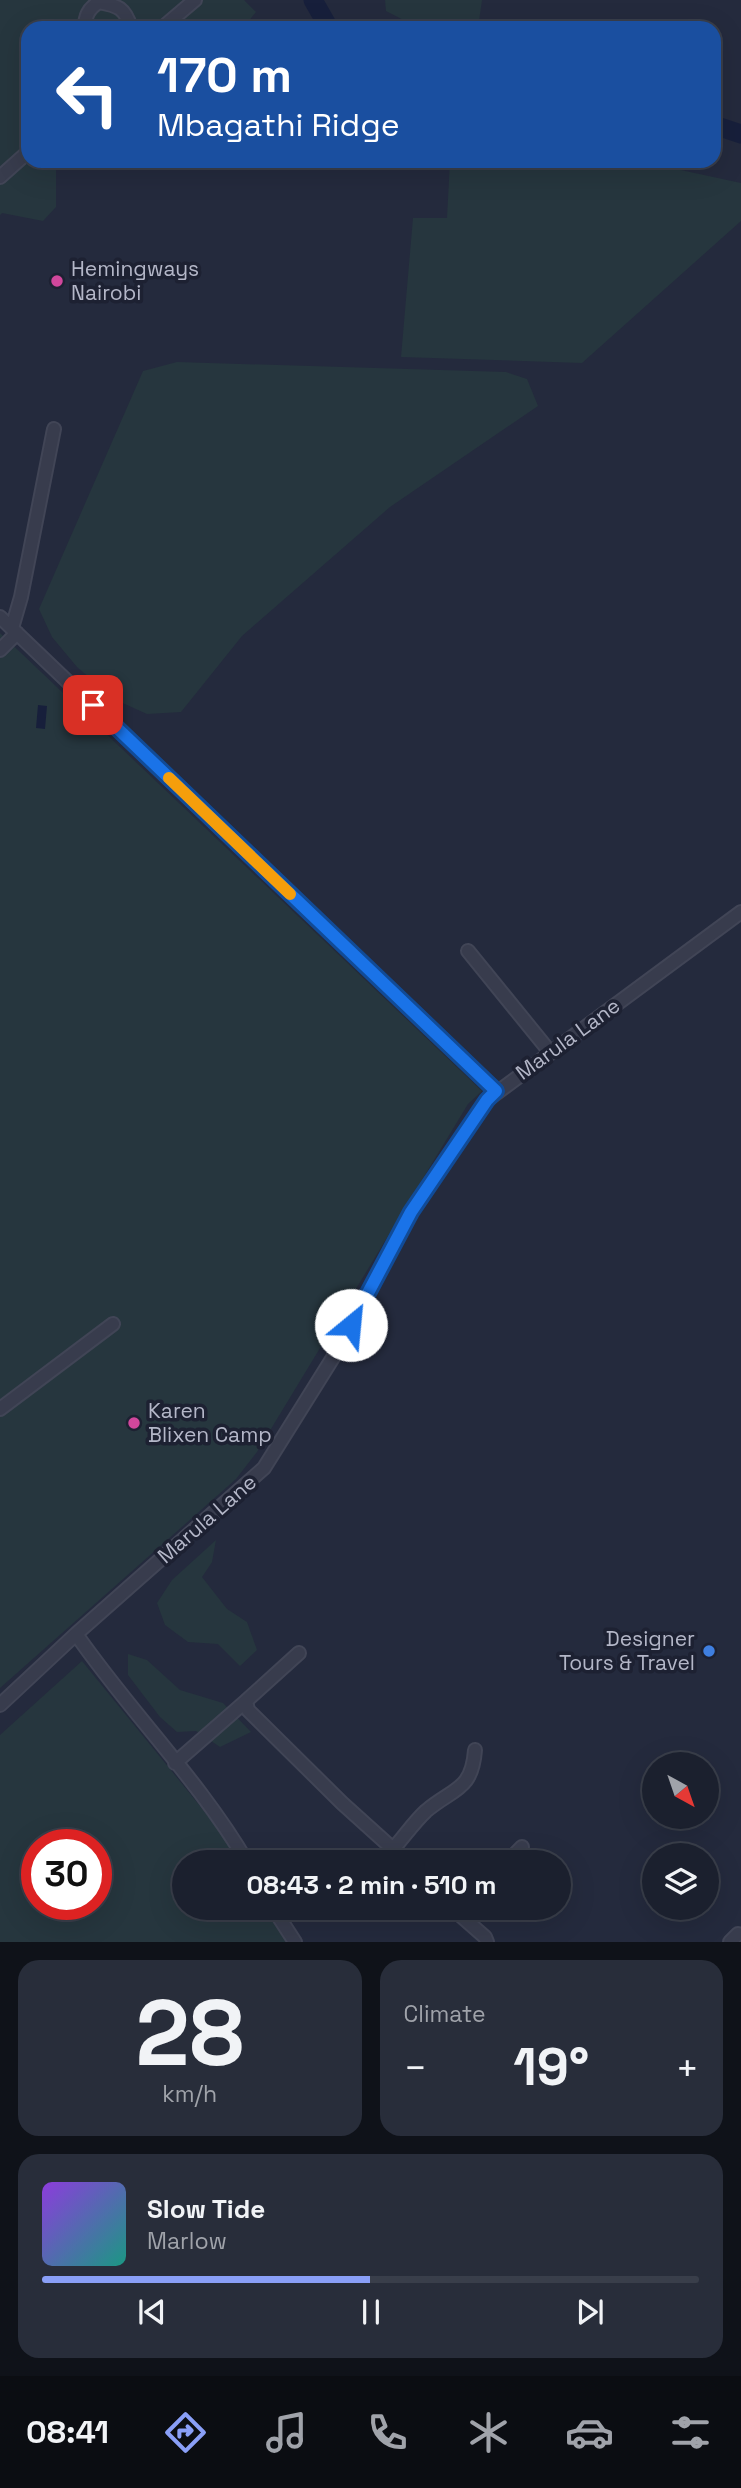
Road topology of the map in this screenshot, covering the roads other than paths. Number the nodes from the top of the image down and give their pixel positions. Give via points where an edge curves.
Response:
1 (195, 0) edge
2 (85, 21) edge
3 (129, 21) edge
4 (170, 21) edge
5 (21, 158) edge
6 (0, 177) edge
7 (54, 429) dead end
8 (0, 617) edge
9 (15, 631) junction
10 (0, 650) edge
11 (741, 912) edge
12 (468, 951) dead end
13 (550, 1052) junction
14 (496, 1091) junction
15 (113, 1324) dead end
16 (0, 1409) edge
17 (76, 1634) junction
18 (299, 1653) dead end
19 (246, 1700) junction
20 (0, 1705) edge
21 (475, 1750) dead end
22 (175, 1763) junction
23 (522, 1847) dead end
24 (393, 1849) joint
25 (240, 1850) edge
26 (519, 1850) edge
27 (281, 1920) edge
28 (469, 1920) edge
29 (295, 1942) edge
30 (487, 1942) edge

1 - 4 street
2 - 3 street via 99,2 116,5
5 - 6 street
7 - 9 street
8 - 9 street
9 - 10 street
9 - 14 street
11 - 13 street, Marula Lane
12 - 13 street
13 - 14 street, Marula Lane
14 - 17 street, Marula Lane via 411,1212 339,1348 264,1468
15 - 16 street
17 - 20 street, Marula Lane
17 - 22 street
18 - 19 street
19 - 22 street
19 - 24 street via 248,1710
21 - 24 street via 474,1770 461,1787 424,1814
22 - 25 street
23 - 26 street
27 - 29 street
28 - 30 street

